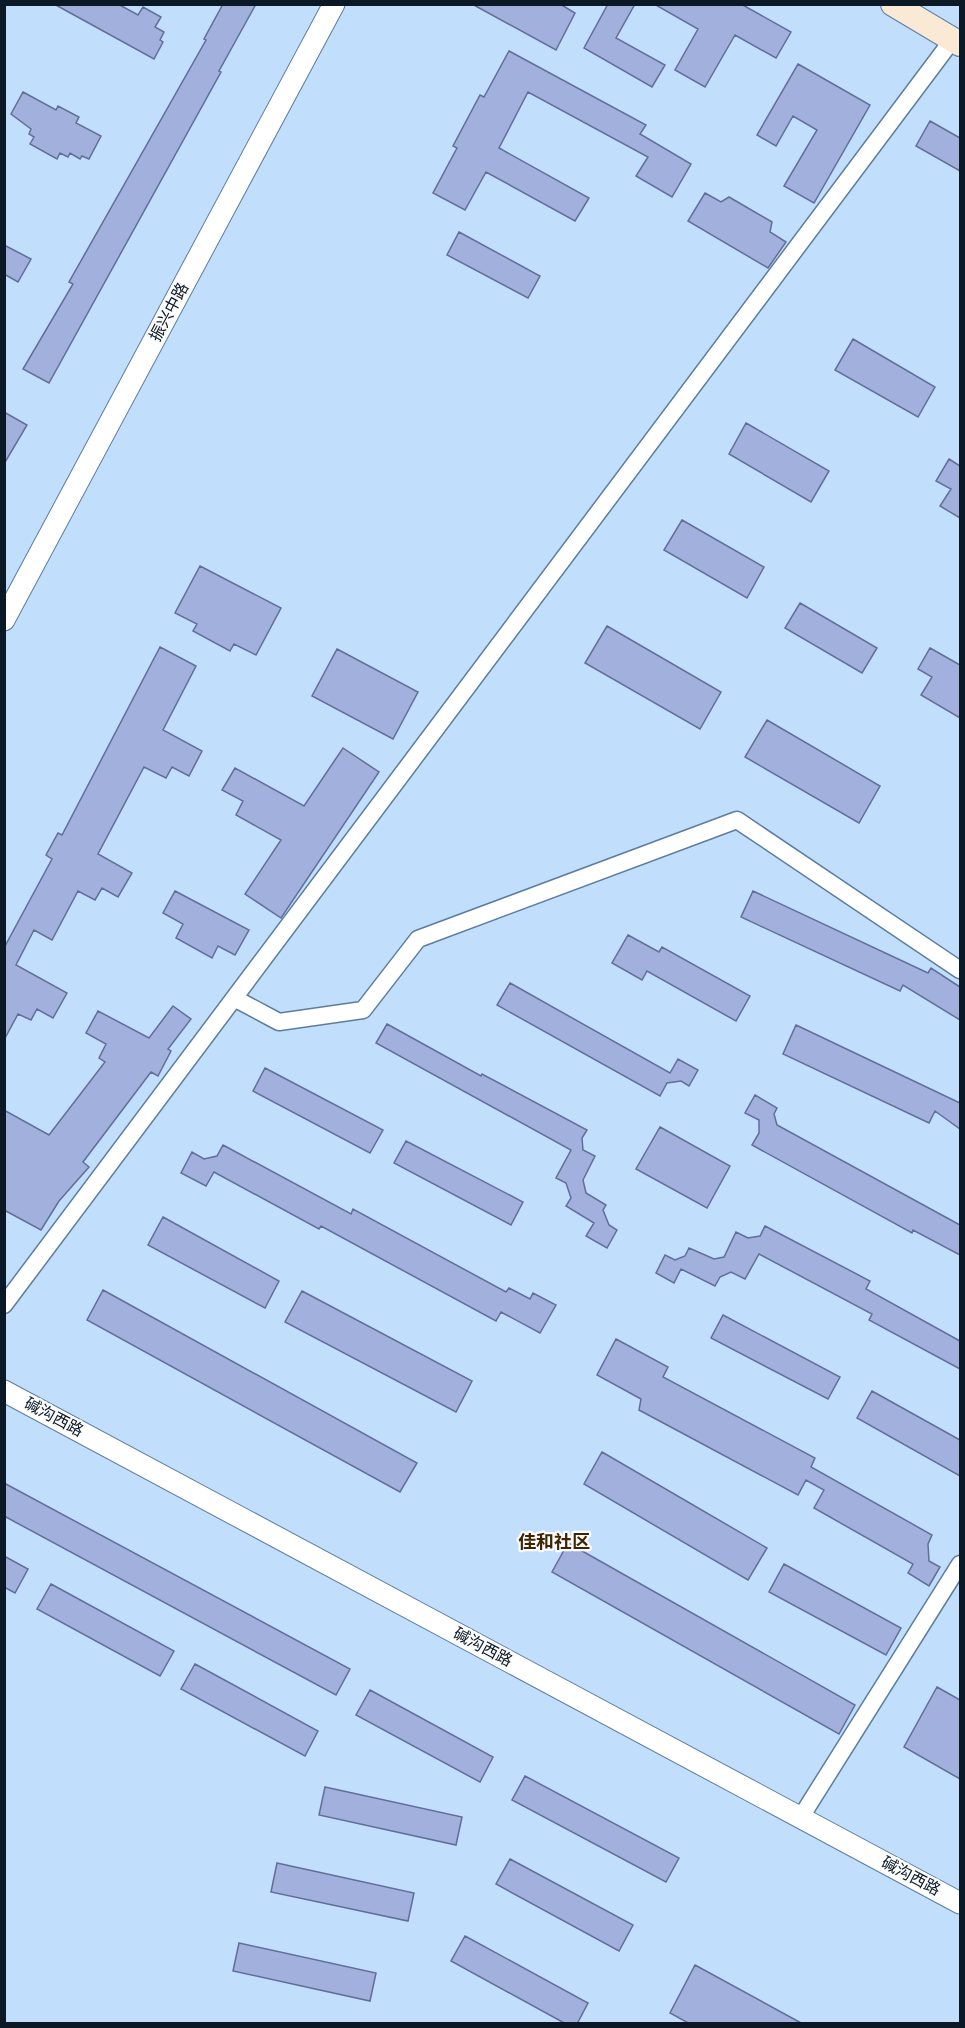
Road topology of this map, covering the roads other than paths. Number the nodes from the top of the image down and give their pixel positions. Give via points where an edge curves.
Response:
1 (334, 4) edge
2 (894, 4) edge
3 (957, 41) edge
4 (4, 620) edge
5 (960, 970) edge
6 (234, 998) junction
7 (4, 1305) edge
8 (4, 1390) edge
9 (960, 1564) edge
10 (801, 1817) junction
11 (960, 1903) edge

1 - 4 street, 振兴中路
2 - 3 main road
3 - 6 street
5 - 6 street via 737,820 418,939 363,1010 279,1022
6 - 7 street
8 - 10 street, 碱沟西路
9 - 10 street
10 - 11 street, 碱沟西路

